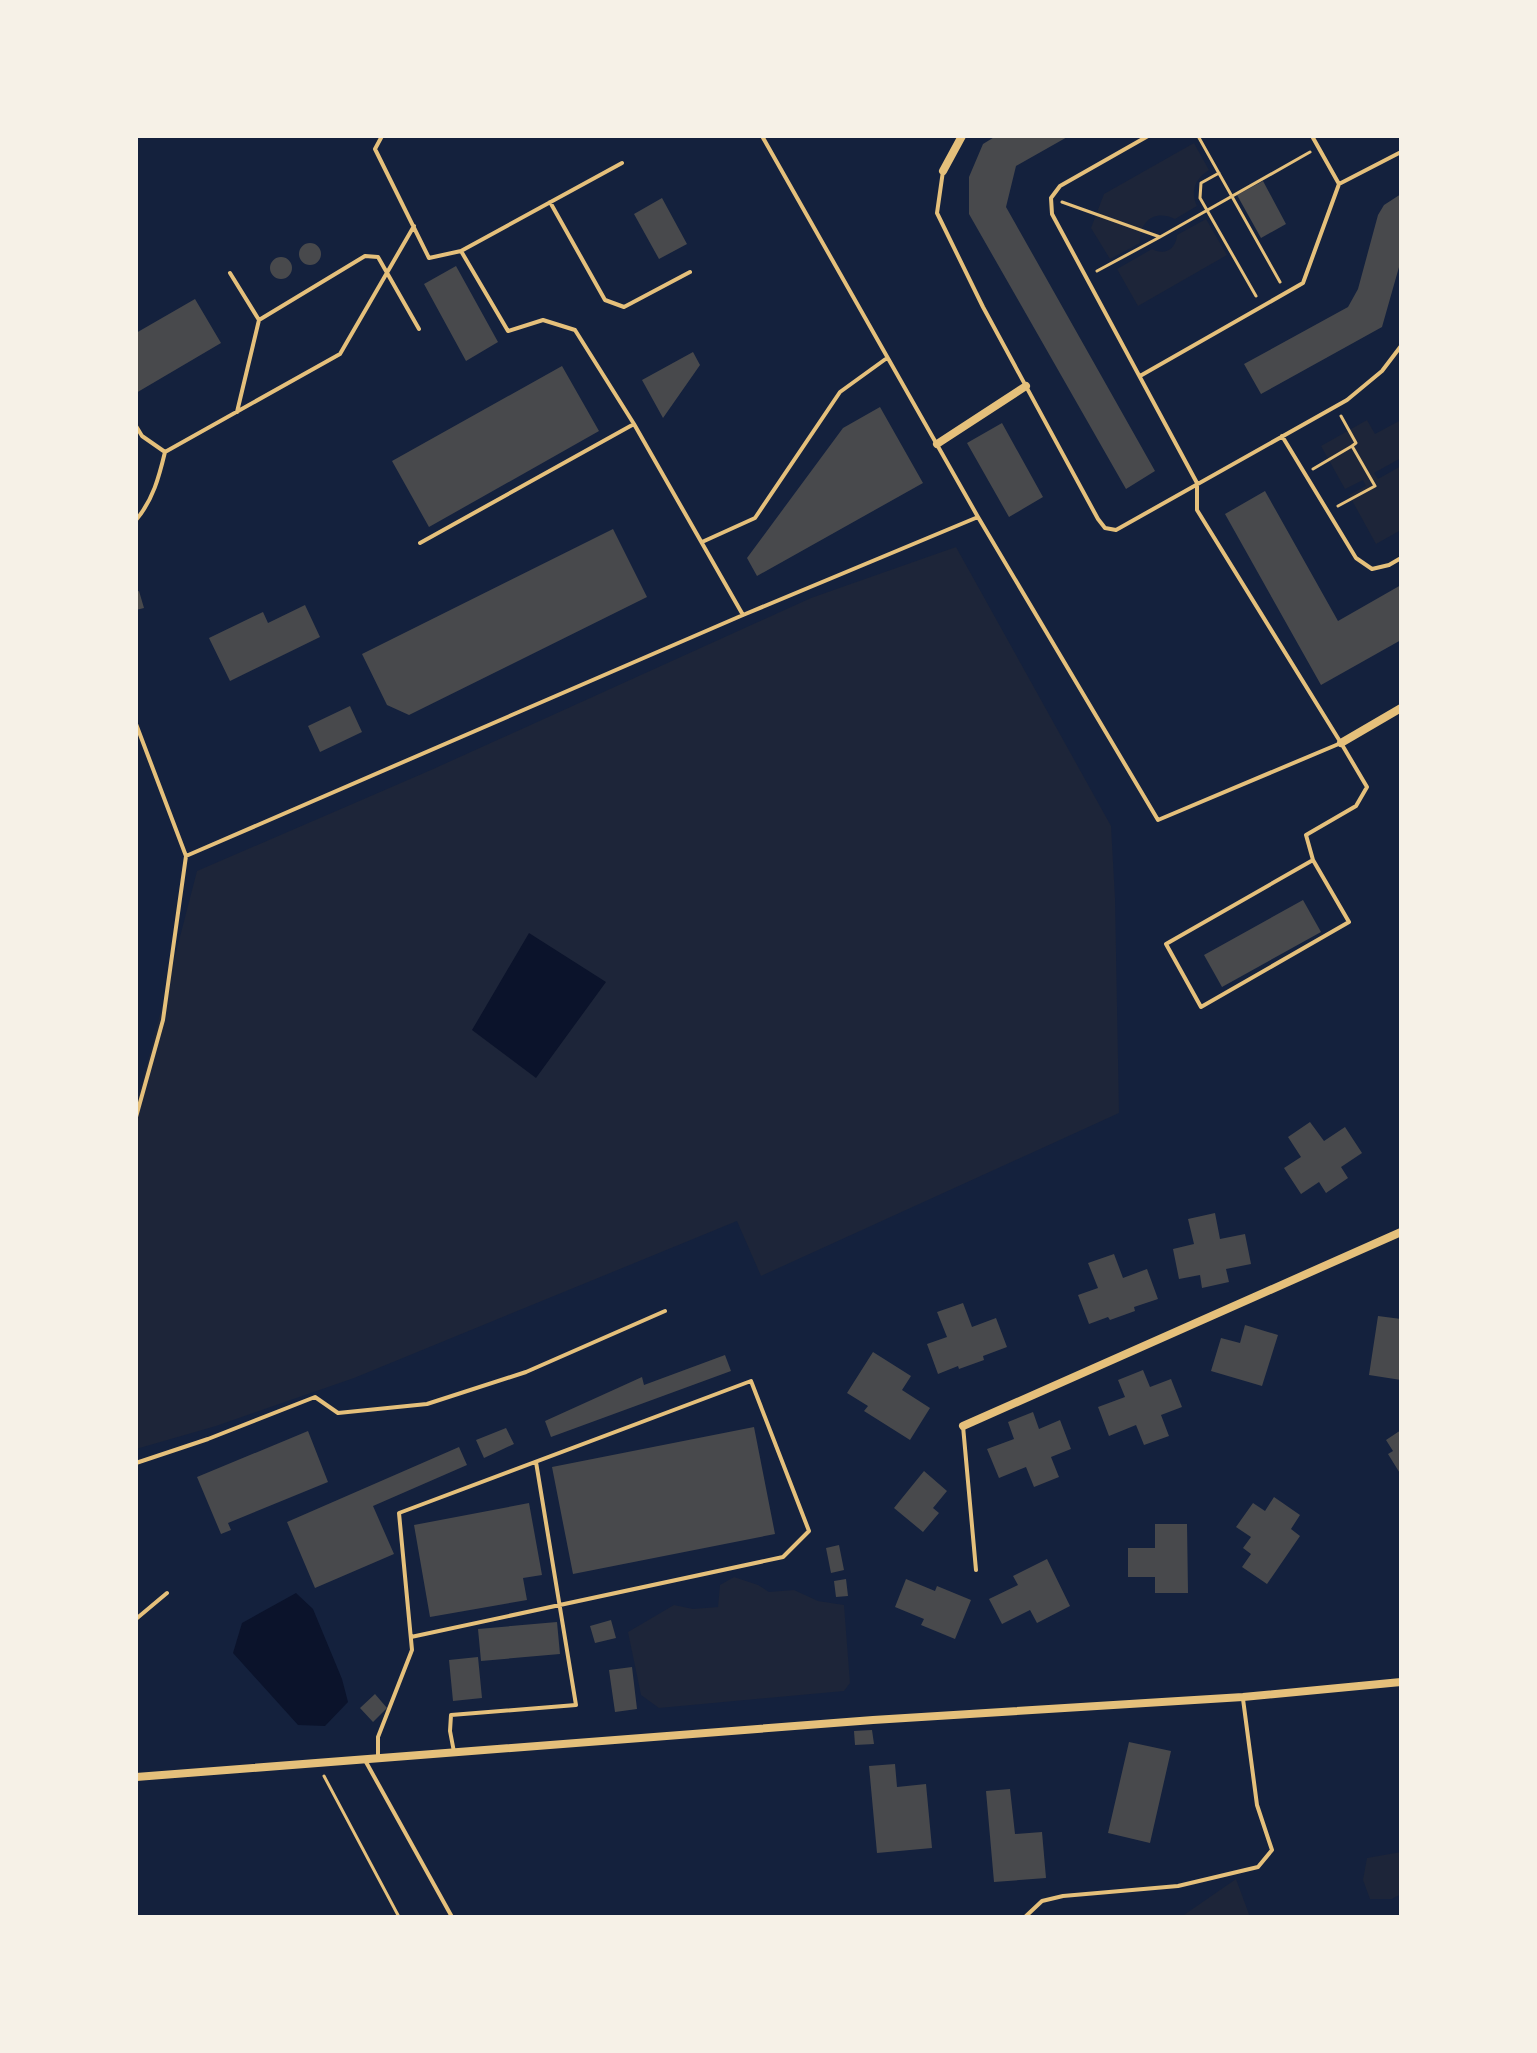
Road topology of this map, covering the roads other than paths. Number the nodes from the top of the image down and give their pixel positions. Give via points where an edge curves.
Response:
1 (382, 136) edge
2 (762, 136) edge
3 (962, 136) edge
4 (1148, 136) edge
5 (1312, 136) edge
6 (1401, 152) edge
7 (622, 163) dead end
8 (943, 171) joint
9 (1339, 184) junction
10 (550, 202) junction
11 (414, 226) junction
12 (461, 251) junction
13 (387, 272) junction
14 (690, 272) dead end
15 (230, 273) dead end
16 (259, 320) junction
17 (419, 329) dead end
18 (1401, 346) edge
19 (887, 358) junction
20 (1140, 376) junction
21 (1026, 386) junction
22 (237, 412) junction
23 (634, 424) junction
24 (136, 426) edge
25 (1282, 436) junction
26 (937, 444) junction
27 (165, 452) junction
28 (1197, 483) junction
29 (978, 517) junction
30 (136, 520) edge
31 (702, 542) junction
32 (420, 543) dead end
33 (1401, 558) edge
34 (743, 615) junction
35 (1401, 708) edge
36 (136, 724) edge
37 (1341, 743) junction
38 (186, 856) junction
39 (1313, 860) junction
40 (136, 1117) edge
41 (1401, 1232) edge
42 (665, 1311) dead end
43 (963, 1426) joint
44 (536, 1462) junction
45 (136, 1463) edge
46 (976, 1570) dead end
47 (167, 1593) dead end
48 (559, 1605) junction
49 (136, 1619) edge
50 (411, 1637) junction
51 (1401, 1682) edge
52 (1243, 1697) junction
53 (455, 1753) junction
54 (378, 1758) junction
55 (365, 1760) junction
56 (136, 1777) edge
57 (452, 1917) edge
58 (1025, 1917) edge

1 - 11 lane via 375,149
2 - 19 lane
3 - 8 street
4 - 20 lane via 1060,186 1051,198 1052,214
5 - 9 lane
6 - 9 lane
7 - 10 lane
8 - 21 lane via 937,213
9 - 20 lane via 1303,283
10 - 12 lane
10 - 14 lane via 605,300 624,307
11 - 12 lane via 429,258
11 - 13 lane
12 - 23 lane via 508,331 543,320 575,330
13 - 16 lane via 378,257 365,256
13 - 17 lane
13 - 22 lane via 340,354
15 - 16 lane
16 - 22 lane
18 - 25 lane via 1361,390
19 - 26 lane
19 - 31 lane via 840,392 755,518
20 - 28 lane
21 - 26 street
21 - 28 lane via 1105,528 1116,530
22 - 27 lane
23 - 31 lane
23 - 32 lane
24 - 27 lane
25 - 28 lane
25 - 33 lane via 1356,558 1372,569
26 - 29 lane
27 - 30 lane via 148,506
28 - 37 lane via 1197,510
29 - 34 lane
29 - 37 lane via 1158,820
31 - 34 lane
34 - 38 lane
35 - 37 street
36 - 38 lane
37 - 39 lane via 1367,787 1356,806 1306,835
38 - 40 lane via 163,1020
39 - 39 lane via 1166,944 1201,1007 1349,922
41 - 43 street
42 - 45 lane via 526,1372 427,1404 338,1413 315,1397
43 - 46 lane
44 - 48 lane
44 - 48 lane via 751,1381 809,1531 783,1557
44 - 50 lane via 399,1513
47 - 49 lane
48 - 50 lane
48 - 53 lane via 576,1705 451,1715
50 - 54 lane via 412,1650 378,1737
51 - 52 street
52 - 53 street
52 - 58 lane via 1257,1805 1272,1850 1258,1867 1178,1886 1063,1896 1042,1901
53 - 54 street
54 - 55 street
55 - 56 street
55 - 57 lane

